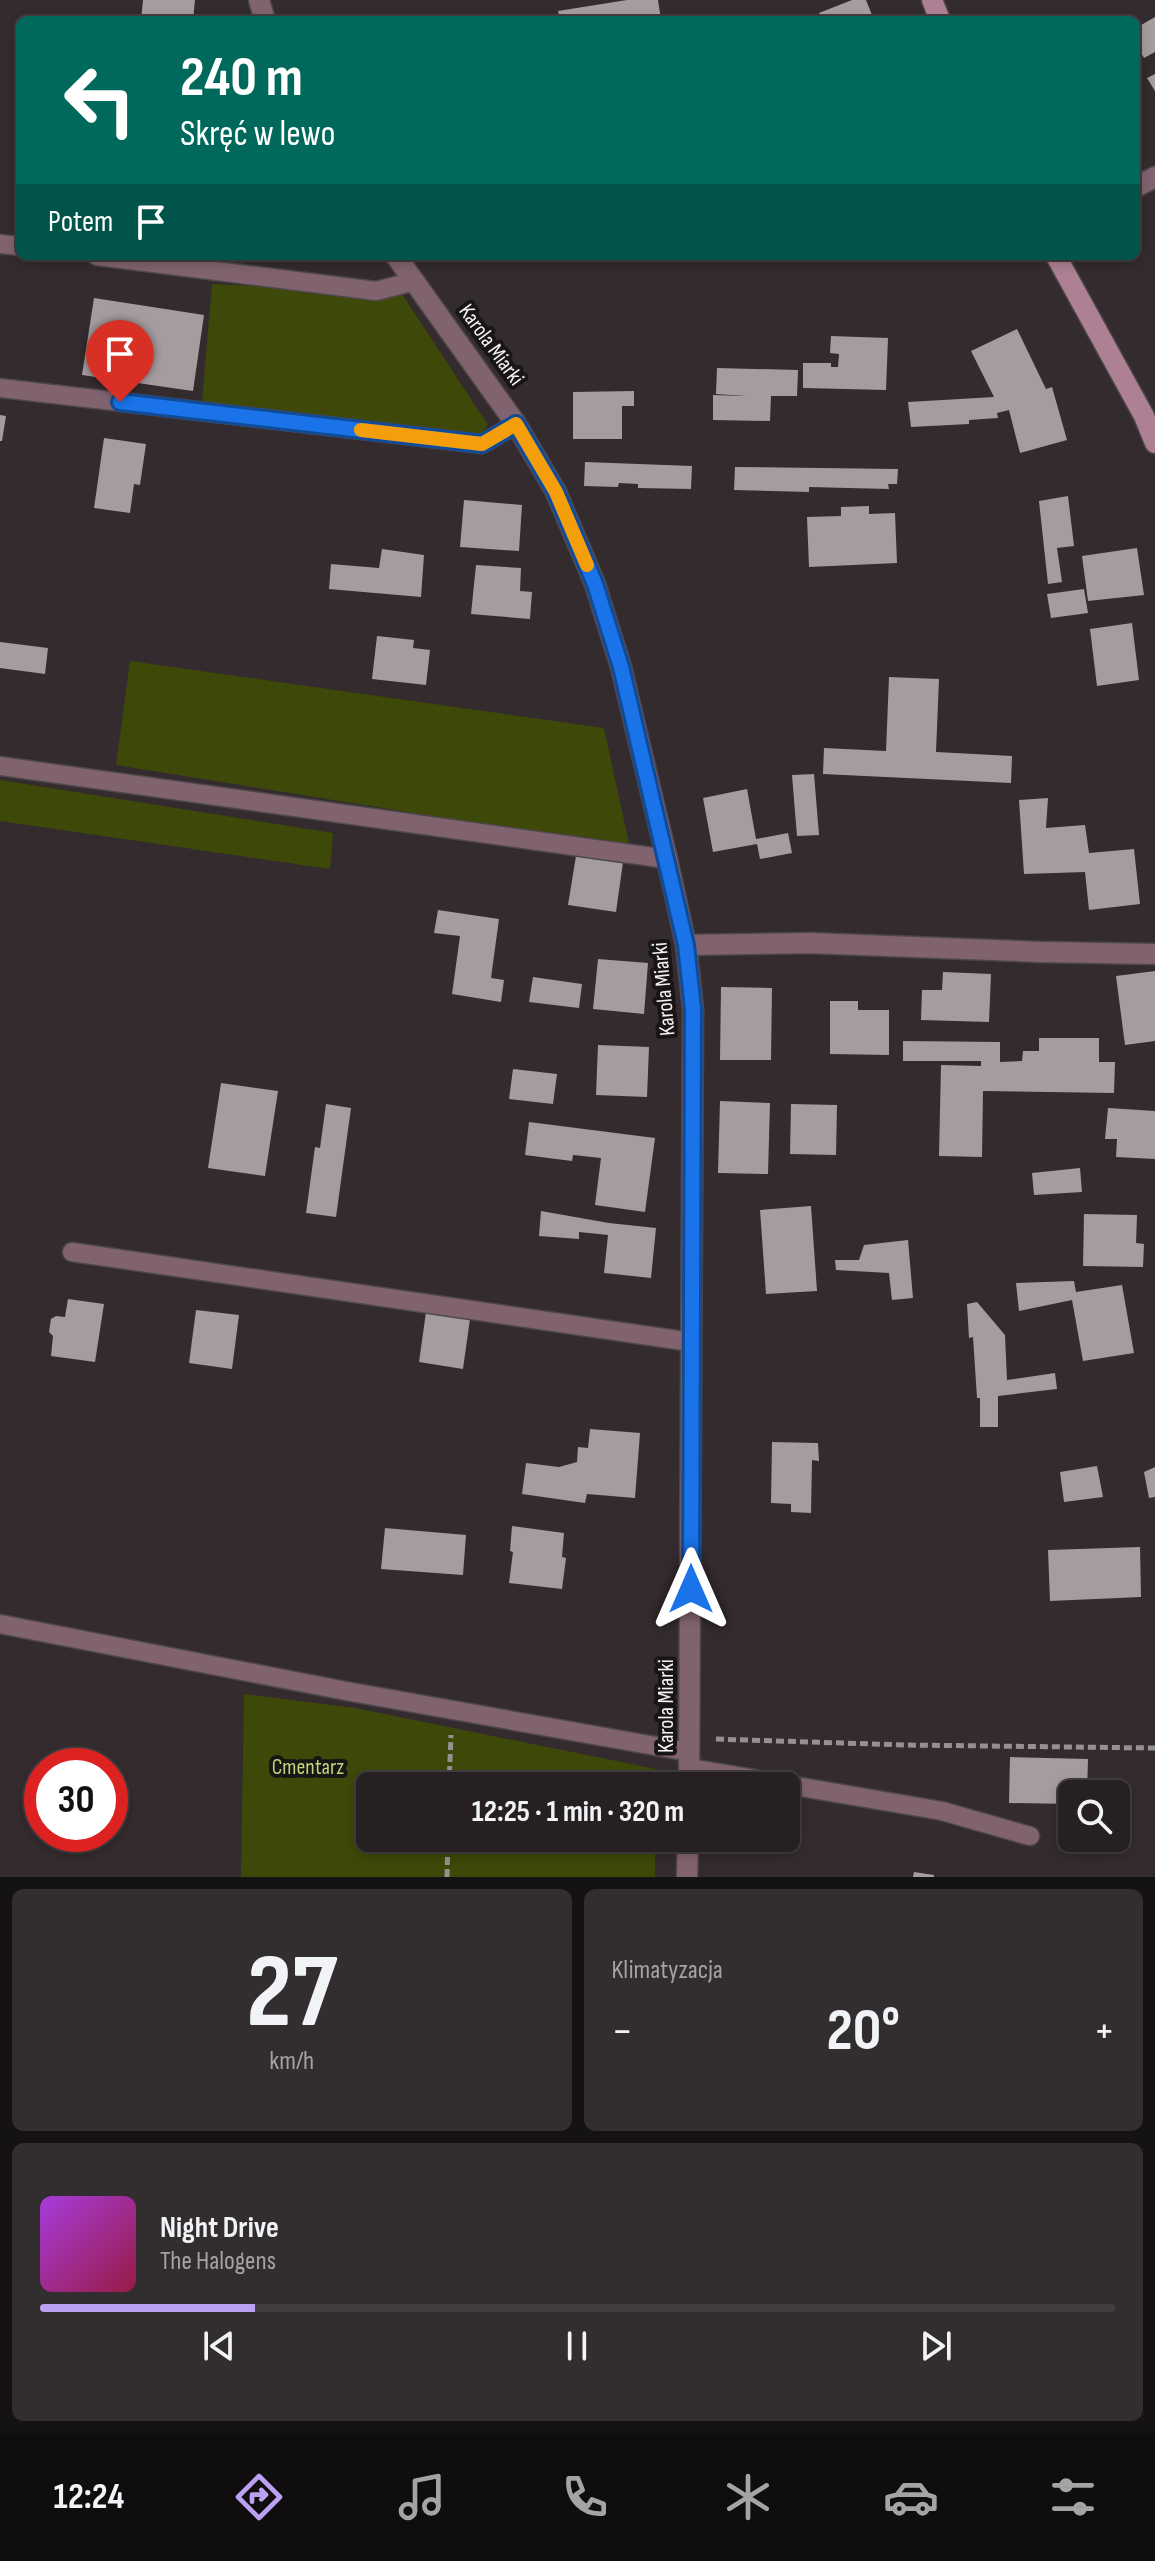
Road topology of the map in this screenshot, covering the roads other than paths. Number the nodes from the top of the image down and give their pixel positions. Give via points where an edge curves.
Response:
1 (129, 260) edge
2 (399, 260) edge
3 (1058, 260) edge
4 (415, 281) junction
5 (0, 388) edge
6 (516, 424) junction
7 (1155, 443) edge
8 (0, 766) edge
9 (667, 859) junction
10 (686, 945) junction
11 (1155, 954) edge
12 (72, 1252) dead end
13 (691, 1342) junction
14 (0, 1624) edge
15 (689, 1761) edge
16 (1030, 1836) dead end
17 (688, 1852) edge
18 (687, 1877) edge

1 - 4 lane via 376,291
2 - 4 street, Karola Miarki
3 - 7 main road
4 - 6 street, Karola Miarki
5 - 6 lane via 482,444
6 - 9 street, Karola Miarki via 556,492 595,584 621,667
8 - 9 lane
9 - 10 street, Karola Miarki
10 - 11 street via 810,943
10 - 13 street, Karola Miarki via 693,1009
12 - 13 lane
13 - 15 street, Karola Miarki
14 - 15 lane
15 - 16 lane via 942,1811
17 - 18 street

